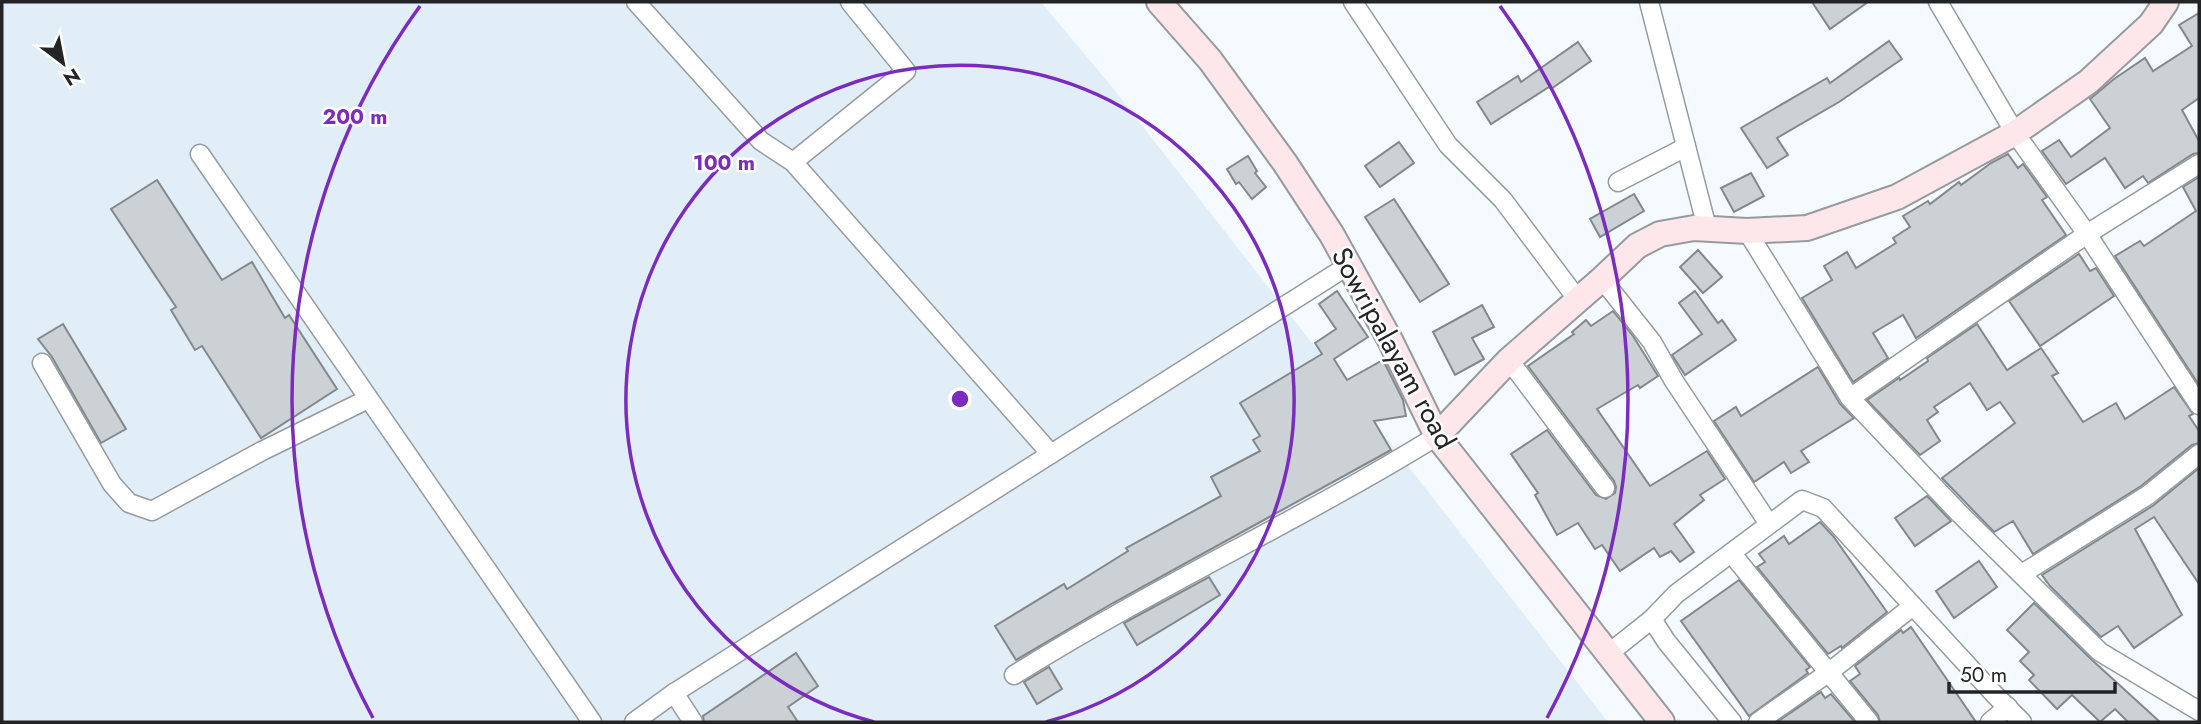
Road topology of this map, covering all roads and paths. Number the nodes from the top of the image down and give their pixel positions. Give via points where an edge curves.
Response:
1 (636, 2) edge
2 (850, 2) edge
3 (1159, 2) edge
4 (1353, 2) edge
5 (1649, 2) edge
6 (1938, 2) edge
7 (2166, 2) edge
8 (2015, 133) junction
9 (1686, 147) junction
10 (200, 154) dead end
11 (793, 162) junction
12 (2199, 164) edge
13 (1618, 182) dead end
14 (1707, 228) junction
15 (1747, 231) junction
16 (2087, 234) junction
17 (1349, 265) junction
18 (1602, 279) junction
19 (1578, 300) junction
20 (1509, 360) junction
21 (42, 363) dead end
22 (1850, 398) junction
23 (368, 399) junction
24 (2199, 405) edge
25 (1437, 436) junction
26 (1051, 454) junction
27 (2199, 454) edge
28 (1605, 488) dead end
29 (1769, 524) junction
30 (1732, 554) junction
31 (2022, 574) junction
32 (1913, 606) junction
33 (1652, 619) junction
34 (1608, 654) junction
35 (1828, 673) junction
36 (1014, 675) dead end
37 (674, 693) junction
38 (2008, 707) junction
39 (2199, 711) edge
40 (592, 722) edge
41 (634, 722) edge
42 (693, 722) edge
43 (1662, 722) edge
44 (1732, 722) edge
45 (1758, 722) edge
46 (1869, 722) edge
47 (1990, 722) edge
48 (2022, 722) edge

1 - 11 street via 761,141
2 - 11 street via 906,71
3 - 17 street, Sowripalayam road via 1210,60
4 - 19 street via 1448,145 1503,200
5 - 9 street
6 - 8 street
7 - 8 street via 2151,24 2088,82
8 - 15 street via 1897,197 1807,228
8 - 16 street
9 - 13 street
9 - 14 street
10 - 23 street
11 - 26 street
12 - 16 street
14 - 15 street
14 - 18 street via 1660,234 1637,246
15 - 22 street
16 - 22 street
16 - 24 street
17 - 25 street, Sowripalayam road
17 - 26 street
18 - 19 street
18 - 29 street via 1652,342
19 - 20 street
20 - 25 street
20 - 28 street
21 - 23 street via 112,484 129,503 152,511
22 - 31 street
23 - 40 street
25 - 34 street, Sowripalayam road
25 - 36 street
26 - 37 street
27 - 31 street via 2148,495
29 - 30 street
29 - 32 street via 1802,500 1823,508
30 - 33 street via 1676,594
30 - 35 street
31 - 39 street via 2100,652
32 - 35 street
32 - 38 street
33 - 34 street
33 - 44 street
34 - 43 street, Sowripalayam road
35 - 45 street
35 - 46 street
37 - 41 street
37 - 42 street
38 - 47 street
38 - 48 street

